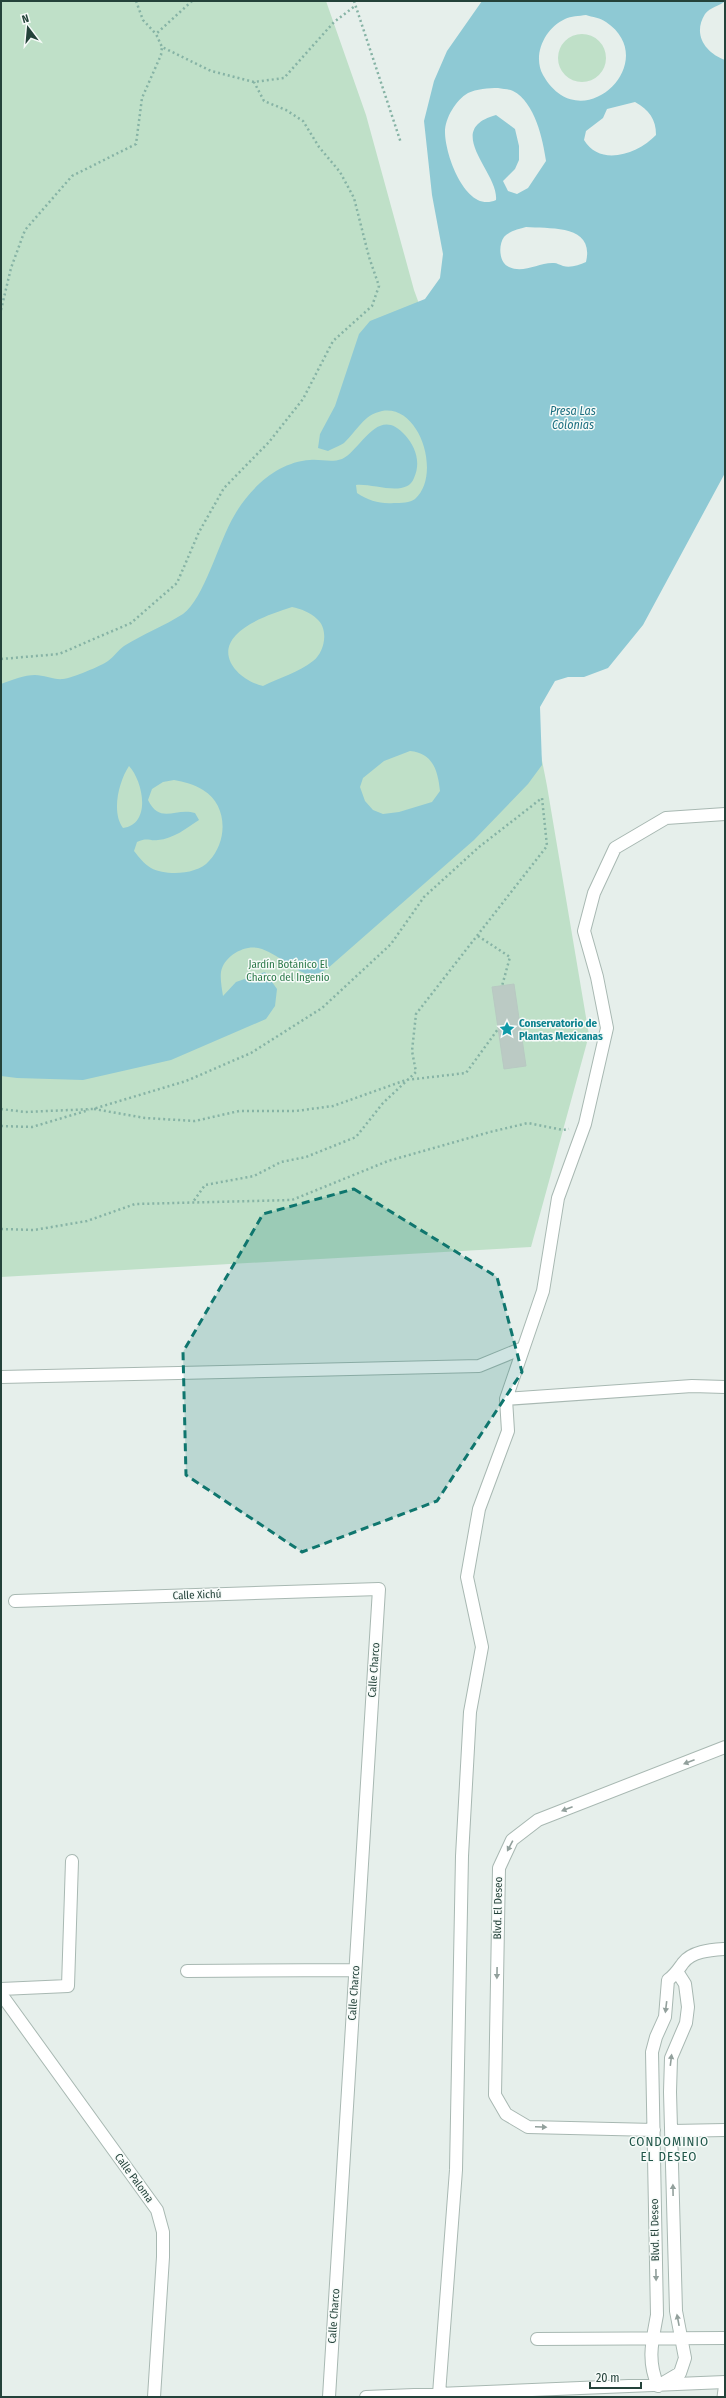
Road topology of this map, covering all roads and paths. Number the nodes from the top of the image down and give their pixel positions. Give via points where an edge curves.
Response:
1 (136, 1) edge
2 (192, 1) edge
3 (354, 1) edge
4 (356, 6) junction
5 (156, 34) junction
6 (162, 48) junction
7 (254, 82) junction
8 (401, 143) dead end
9 (1, 310) edge
10 (1, 659) edge
11 (725, 814) edge
12 (478, 936) junction
13 (502, 986) dead end
14 (498, 1028) dead end
15 (406, 1080) junction
16 (1, 1109) edge
17 (93, 1109) junction
18 (585, 1124) junction
19 (1, 1126) edge
20 (193, 1202) junction
21 (1, 1229) edge
22 (523, 1348) junction
23 (1, 1377) edge
24 (725, 1387) edge
25 (506, 1399) junction
26 (379, 1589) joint
27 (15, 1602) dead end
28 (725, 1747) edge
29 (72, 1861) dead end
30 (725, 1949) edge
31 (355, 1970) junction
32 (187, 1971) dead end
33 (678, 1973) junction
34 (1, 1989) edge
35 (1, 1994) edge
36 (654, 2130) junction
37 (725, 2130) edge
38 (672, 2131) junction
39 (653, 2338) junction
40 (682, 2338) junction
41 (725, 2338) edge
42 (537, 2339) dead end
43 (724, 2382) edge
44 (657, 2392) edge
45 (439, 2394) junction
46 (421, 2396) edge
47 (154, 2397) edge
48 (329, 2397) edge
49 (366, 2397) edge
50 (721, 2397) edge

1 - 5 path via 143,20
2 - 5 path
3 - 4 path
4 - 7 path via 334,22 284,78
4 - 8 path
5 - 6 path
6 - 7 path via 211,71
6 - 9 path via 142,98 136,144 72,176 25,230 10,268
7 - 10 path via 264,101 286,110 303,121 354,198 379,286 372,306 333,341 303,399 269,442 224,488 199,532 177,583 131,623 59,654
11 - 18 street via 666,818 615,848 594,893 584,931 597,977 607,1028
12 - 13 path via 510,957
12 - 15 path via 416,1014 412,1052 416,1072
12 - 17 path via 547,846 542,798 479,847 424,897 391,944 322,1008 251,1053 186,1081
14 - 15 path via 466,1073
15 - 17 path via 333,1106 296,1111 239,1111 195,1121 145,1118
15 - 20 path via 383,1103 356,1137 306,1158 281,1162 254,1176 205,1185
16 - 17 path via 25,1112
17 - 19 path via 32,1127
18 - 20 path via 563,1130 528,1123 490,1132 388,1161 292,1200
18 - 22 street via 558,1198 543,1291
20 - 21 path via 135,1204 87,1221 34,1230
22 - 23 street via 479,1366
22 - 25 street
24 - 25 street via 692,1386
25 - 45 street via 508,1431 479,1509 467,1577 482,1647 470,1712 462,1856 456,2170
26 - 27 street, Calle Xichú
26 - 31 street, Calle Charco
28 -> 36 street, Blvd. El Deseo via 538,1820 512,1840 499,1868 495,2095 506,2114 528,2127
29 - 34 street via 68,1986
30 - 33 street via 709,1950 690,1956
31 - 32 street
31 - 48 street, Calle Charco
33 -> 36 street, Blvd. El Deseo via 668,1980 665,2017 652,2052
38 -> 33 street, Blvd. El Deseo via 671,2058 686,2023 688,2007 685,1984
35 - 47 street, Calle Paloma via 156,2210 163,2232 163,2257
36 -> 39 street, Blvd. El Deseo via 656,2315
37 - 38 street
40 -> 38 street, Blvd. El Deseo via 676,2311
39 - 40 street
39 - 42 street
39 - 44 street, Blvd. El Deseo via 651,2371
40 - 41 street
40 - 44 street, Blvd. El Deseo via 685,2358 680,2373
43 - 44 street
43 - 50 lane
44 - 45 street
45 - 46 street
46 - 49 street

